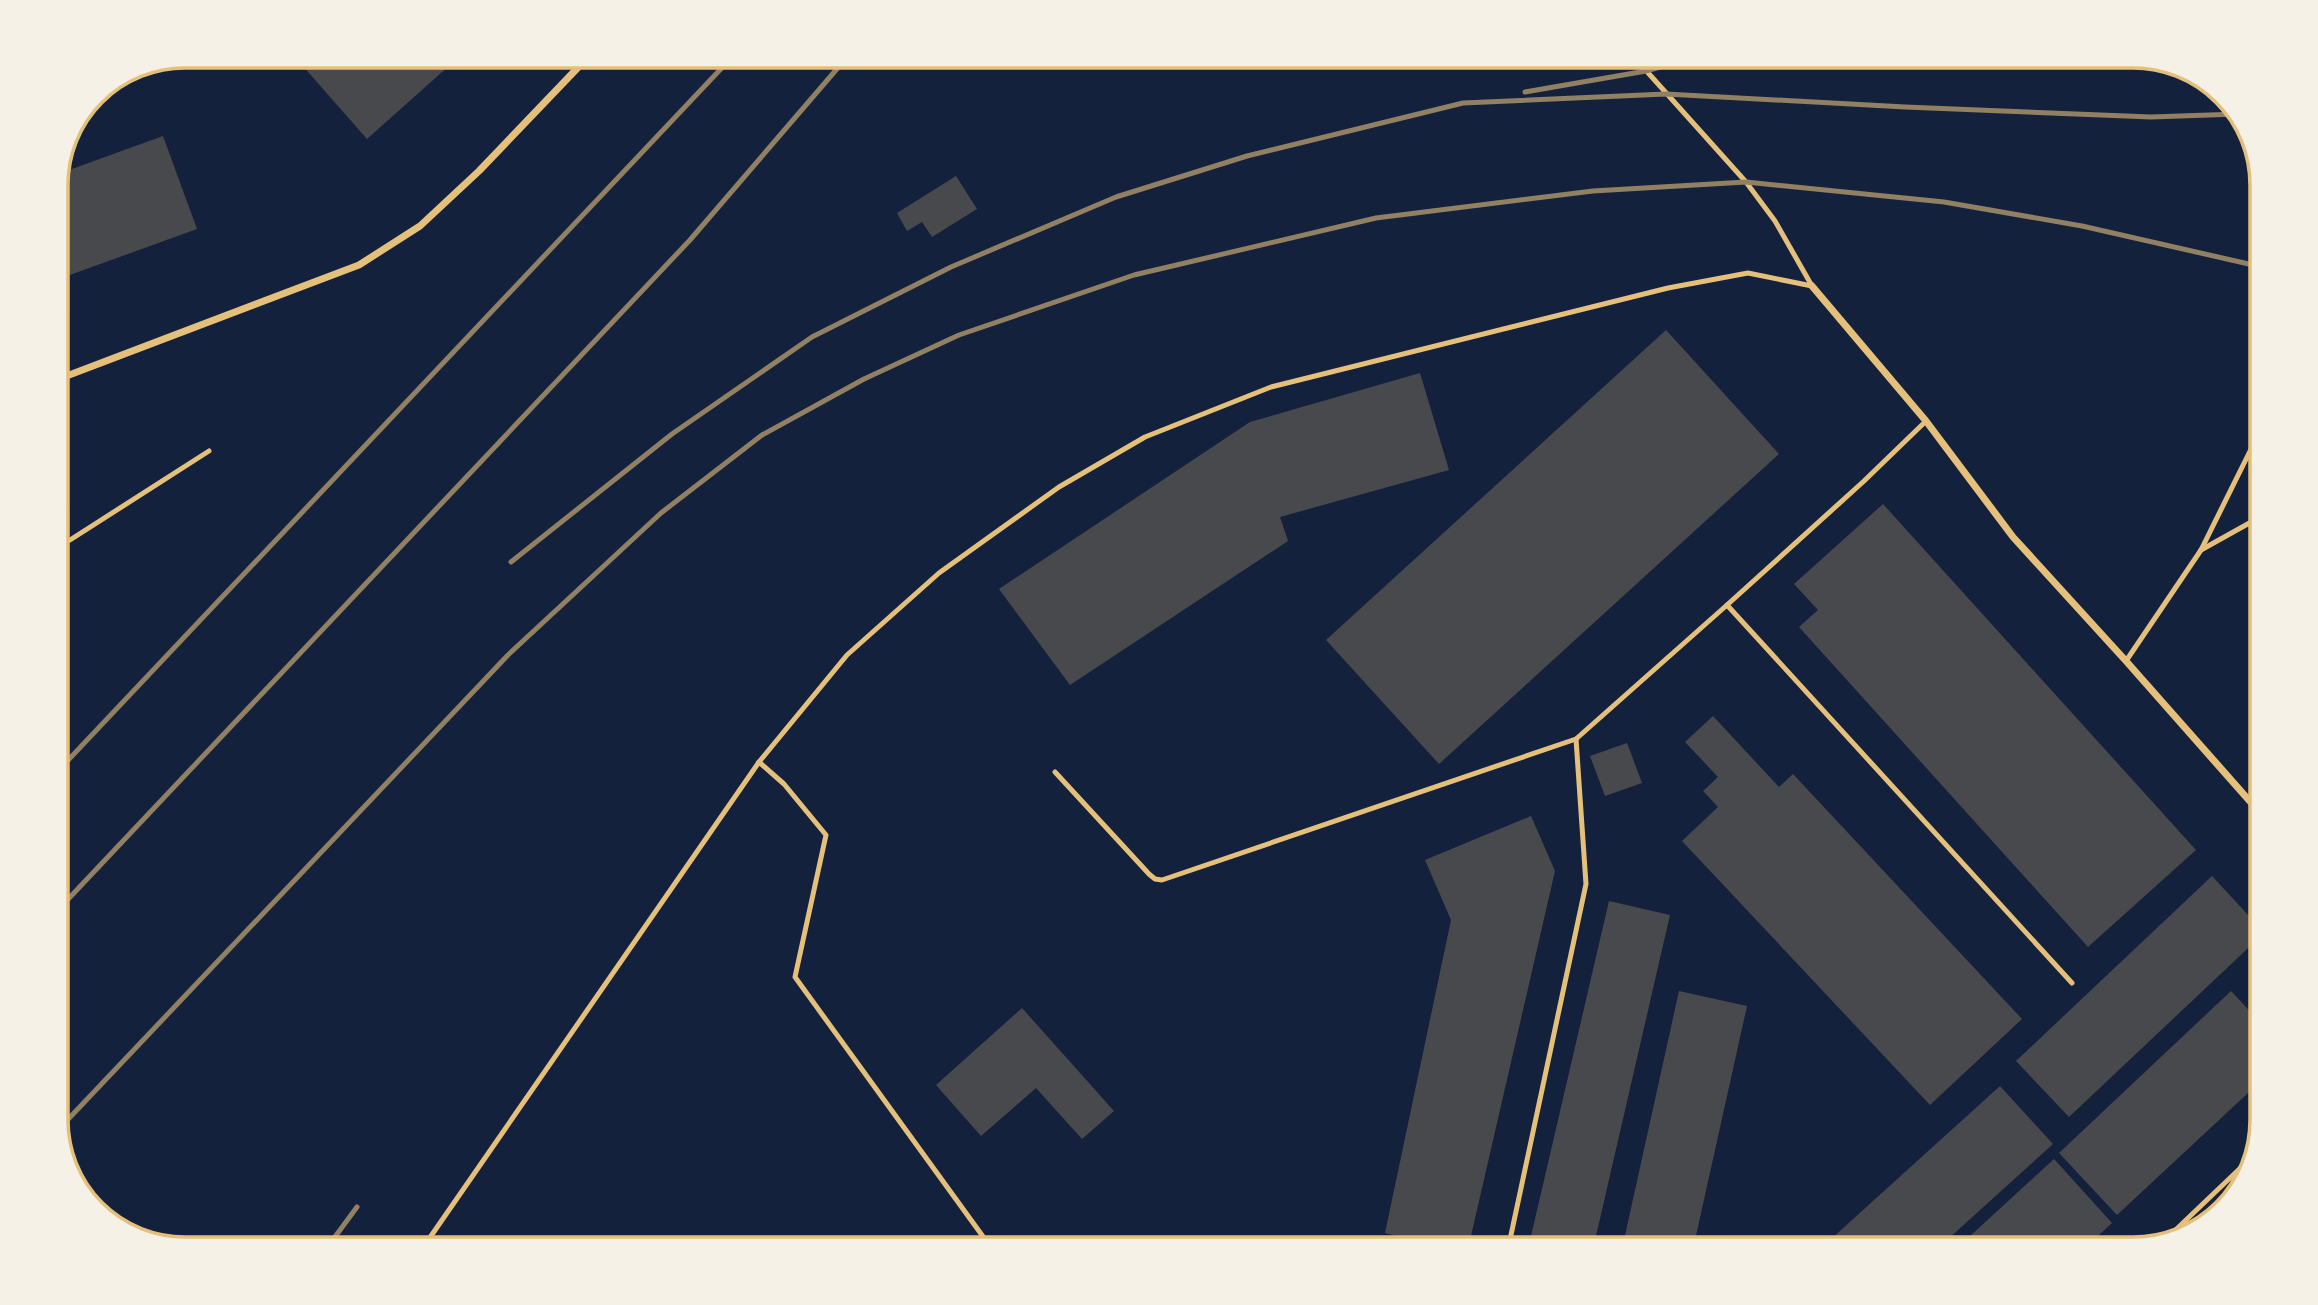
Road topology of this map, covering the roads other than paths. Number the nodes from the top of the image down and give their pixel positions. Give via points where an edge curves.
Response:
1 (578, 68) edge
2 (1644, 68) edge
3 (1812, 286) junction
4 (69, 375) edge
5 (1926, 421) junction
6 (209, 451) dead end
7 (2249, 452) edge
8 (2249, 523) edge
9 (69, 540) edge
10 (2200, 550) junction
11 (1727, 605) junction
12 (2126, 661) junction
13 (1576, 739) junction
14 (759, 762) junction
15 (1055, 772) dead end
16 (2250, 802) edge
17 (2072, 983) dead end
18 (2238, 1170) edge
19 (2177, 1228) edge
20 (428, 1237) edge
21 (983, 1237) edge
22 (1511, 1237) edge

1 - 4 street via 420,226 359,265
2 - 3 lane via 1746,182 1775,220
3 - 5 street
3 - 14 lane via 1748,273 1668,288 1271,387 1145,437 1059,487 939,573 847,655
5 - 11 lane
5 - 12 street via 2012,537
6 - 9 lane
7 - 10 lane
8 - 10 lane
10 - 12 lane
11 - 13 lane
11 - 17 lane
12 - 16 street
13 - 15 lane via 1162,880 1149,874
13 - 22 lane via 1586,884
14 - 20 lane
14 - 21 lane via 784,784 826,835 795,977
18 - 19 lane

